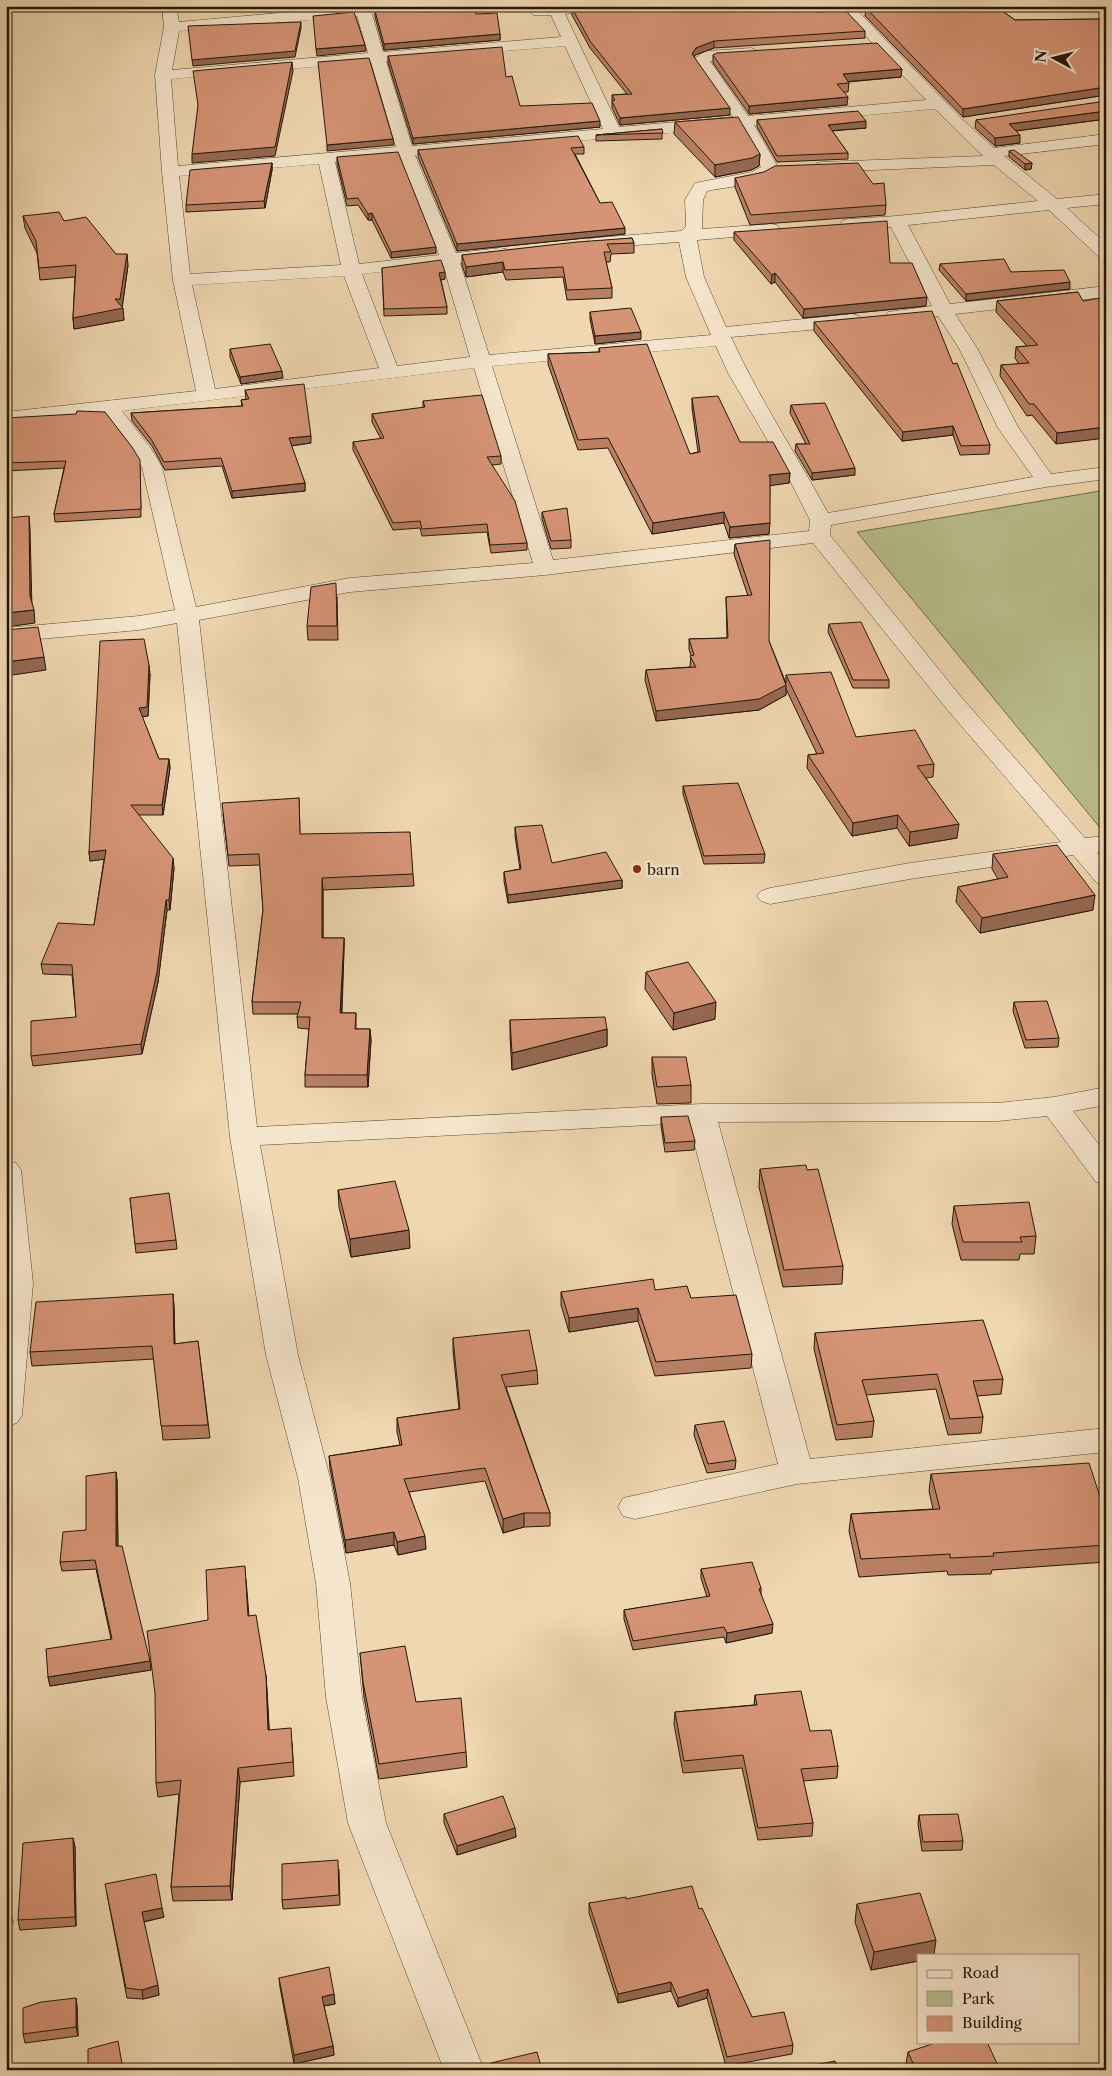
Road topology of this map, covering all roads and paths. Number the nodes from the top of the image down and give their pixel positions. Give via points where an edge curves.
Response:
1 (169, 6) edge
2 (418, 6) edge
3 (533, 6) edge
4 (602, 6) edge
5 (844, 6) edge
6 (363, 8) edge
7 (556, 10) junction
8 (172, 27) junction
9 (570, 40) junction
10 (880, 44) junction
11 (860, 46) edge
12 (763, 52) edge
13 (378, 57) junction
14 (163, 75) junction
15 (938, 104) junction
16 (744, 122) junction
17 (975, 122) edge
18 (958, 124) junction
19 (613, 133) junction
20 (1106, 139) edge
21 (405, 151) junction
22 (994, 156) junction
23 (326, 158) junction
24 (787, 168) junction
25 (170, 172) junction
26 (1106, 199) edge
27 (1054, 205) junction
28 (898, 221) junction
29 (828, 226) edge
30 (788, 228) edge
31 (687, 236) junction
32 (578, 245) edge
33 (513, 251) edge
34 (1106, 254) edge
35 (450, 260) junction
36 (351, 270) junction
37 (182, 280) junction
38 (1106, 291) edge
39 (944, 311) junction
40 (721, 337) junction
41 (481, 361) junction
42 (390, 372) junction
43 (207, 396) junction
44 (108, 406) junction
45 (6, 418) edge
46 (1106, 473) edge
47 (1046, 481) junction
48 (820, 528) junction
49 (545, 568) junction
50 (187, 614) junction
51 (6, 635) edge
52 (1106, 844) edge
53 (1081, 848) junction
54 (1106, 878) edge
55 (770, 896) dead end
56 (1106, 1096) edge
57 (1054, 1106) junction
58 (700, 1113) junction
59 (244, 1137) junction
60 (6, 1170) edge
61 (1106, 1175) edge
62 (6, 1415) edge
63 (1106, 1440) edge
64 (797, 1472) junction
65 (635, 1508) dead end
66 (464, 2070) edge

1 - 8 street
2 - 6 street
3 - 7 street via 538,12
4 - 7 street
5 - 10 street
6 - 8 street
6 - 13 street
7 - 9 street
8 - 14 street
9 - 13 street
9 - 19 street
10 - 11 street
10 - 15 street
12 - 16 street via 714,55 701,60
13 - 14 street
13 - 21 street
14 - 25 street
15 - 16 street
15 - 18 street
16 - 19 street
16 - 24 street
17 - 18 street
18 - 22 street
19 - 21 street
20 - 22 street
21 - 23 street
21 - 35 street
22 - 24 street
22 - 27 street
23 - 25 street
23 - 36 street
24 - 31 street via 701,187 694,200 695,227
25 - 37 street
26 - 27 street
27 - 28 street
27 - 34 street
28 - 29 street
28 - 39 street
30 - 31 street
31 - 32 street
31 - 40 street via 695,277
33 - 35 street
35 - 36 street
35 - 41 street
36 - 37 street
36 - 42 street
37 - 43 street
38 - 39 street
39 - 40 street
39 - 47 street via 968,348 1008,428
40 - 41 street
40 - 48 street via 738,373 791,463
41 - 42 street
41 - 49 street
42 - 43 street
43 - 44 street
44 - 45 street
44 - 50 street via 144,451 152,467
46 - 47 street
47 - 48 street
48 - 49 street
48 - 53 street via 954,703
49 - 50 street via 350,585
50 - 51 street via 139,623
50 - 59 street
52 - 53 street
53 - 54 street
53 - 55 street via 910,871
56 - 57 street
57 - 58 street via 931,1114
57 - 61 street
58 - 59 street
58 - 64 street
59 - 66 street via 282,1355 316,1488 333,1583 344,1696 367,1823
60 - 62 street via 18,1283
63 - 64 street
64 - 65 street

